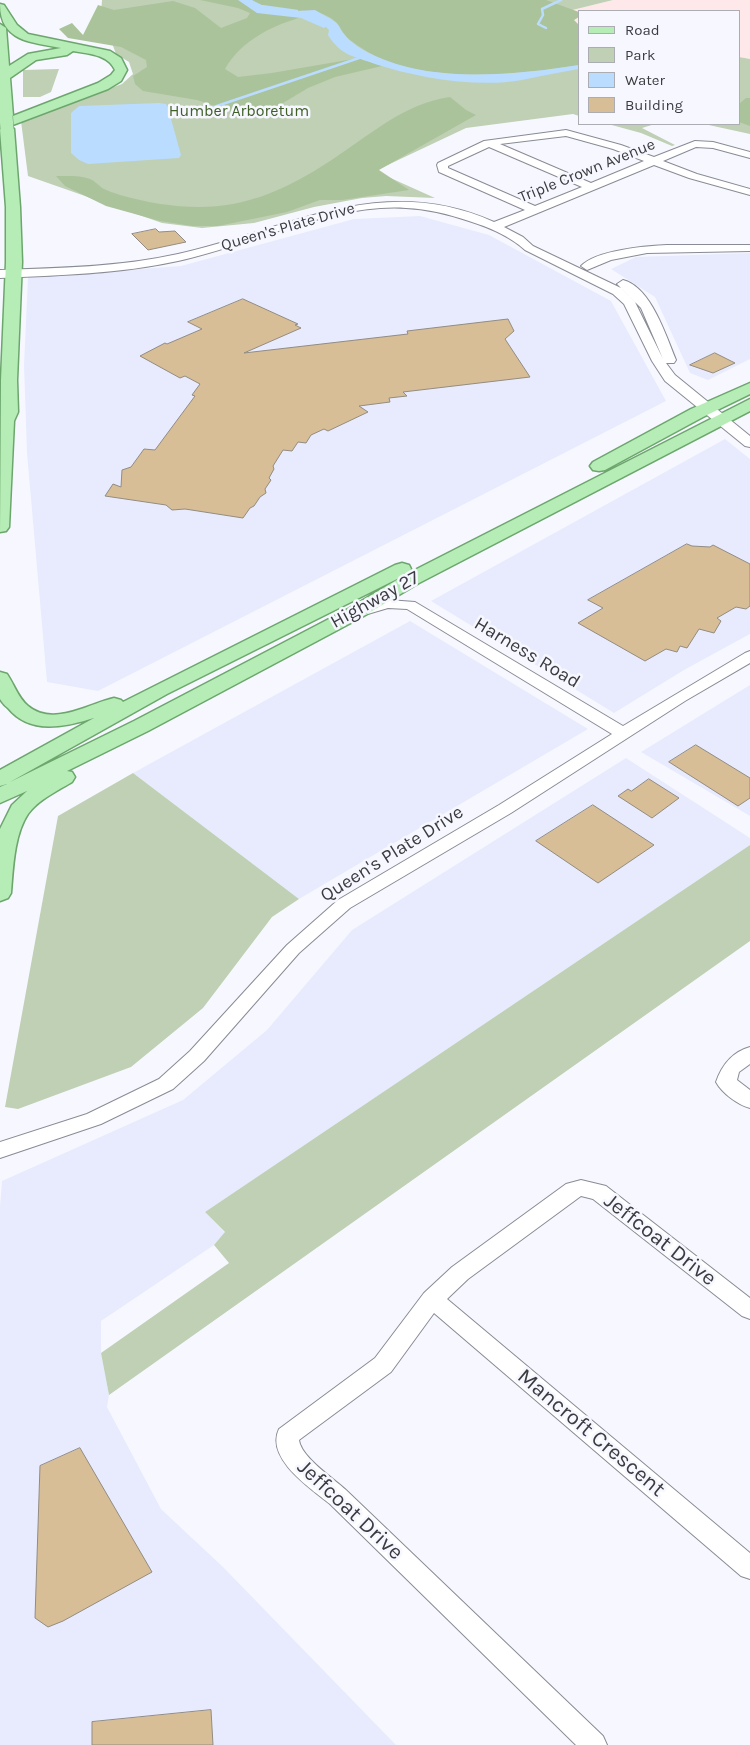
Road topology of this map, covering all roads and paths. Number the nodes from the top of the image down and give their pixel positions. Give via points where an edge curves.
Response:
1 (0, 8) edge
2 (0, 28) edge
3 (24, 37) junction
4 (2, 50) junction
5 (4, 77) junction
6 (3, 123) edge
7 (488, 143) junction
8 (750, 155) edge
9 (654, 161) junction
10 (592, 187) junction
11 (750, 192) edge
12 (6, 208) edge
13 (535, 210) junction
14 (494, 227) junction
15 (750, 248) edge
16 (589, 270) junction
17 (7, 271) edge
18 (644, 332) junction
19 (658, 332) junction
20 (750, 388) edge
21 (750, 404) edge
22 (718, 412) junction
23 (750, 431) edge
24 (750, 443) edge
25 (0, 527) edge
26 (412, 579) junction
27 (410, 606) junction
28 (355, 613) junction
29 (750, 656) edge
30 (0, 678) edge
31 (160, 690) junction
32 (141, 726) junction
33 (624, 734) junction
34 (0, 779) edge
35 (0, 796) edge
36 (0, 893) edge
37 (750, 1054) edge
38 (750, 1100) edge
39 (0, 1150) edge
40 (432, 1299) junction
41 (750, 1310) edge
42 (750, 1568) edge
43 (594, 1745) edge

1 - 3 main road via 12,27
2 - 4 main road
3 - 4 main road
3 - 6 main road via 98,52 117,61 121,70 116,78 103,86
4 - 5 main road
5 - 6 main road
5 - 6 main road via 25,60 56,52 93,54 112,63 113,68 111,74 101,81
6 - 12 main road
7 - 9 street via 573,134
7 - 10 street
7 - 13 street via 442,165 443,170
8 - 9 street, Triple Crown Avenue via 713,144 698,144
9 - 10 street, Triple Crown Avenue
9 - 11 street
10 - 13 street, Triple Crown Avenue
12 - 17 main road
13 - 14 street, Triple Crown Avenue
14 - 16 street, Queen's Plate Drive via 530,248
14 - 17 street, Queen's Plate Drive via 464,214 430,206 382,204 338,211 178,258 76,269
15 - 16 street via 669,250 620,258
16 - 18 street, Queen's Plate Drive via 629,302
16 - 19 street, Queen's Plate Drive via 625,285 638,295 648,307
17 - 25 main road via 10,412 6,421
18 - 19 street
18 - 22 street, Queen's Plate Drive via 670,378
19 - 22 street, Queen's Plate Drive via 673,366
20 - 22 main road, Highway 27
21 - 22 main road, Highway 27
22 - 23 street, Queen's Plate Drive
22 - 24 street, Queen's Plate Drive
22 - 26 main road, Highway 27
22 - 31 main road, Highway 27
26 - 27 street via 404,592
26 - 28 main road, Highway 27
27 - 28 street, Harness Road via 388,604
27 - 33 street, Harness Road
28 - 32 main road, Highway 27
29 - 33 street, Queen's Plate Drive
30 - 31 main road via 16,708 38,720 58,722
31 - 34 main road, Highway 27
32 - 35 main road, Highway 27
32 - 36 main road via 20,810 2,864
33 - 39 street, Queen's Plate Drive via 344,904 294,949 197,1056 166,1084 94,1119
37 - 38 street via 731,1068 726,1082
40 - 41 street, Jeffcoat Drive via 460,1273 573,1190 582,1188 599,1192
40 - 42 street, Mancroft Crescent
40 - 43 street, Jeffcoat Drive via 383,1365 287,1436 289,1451

